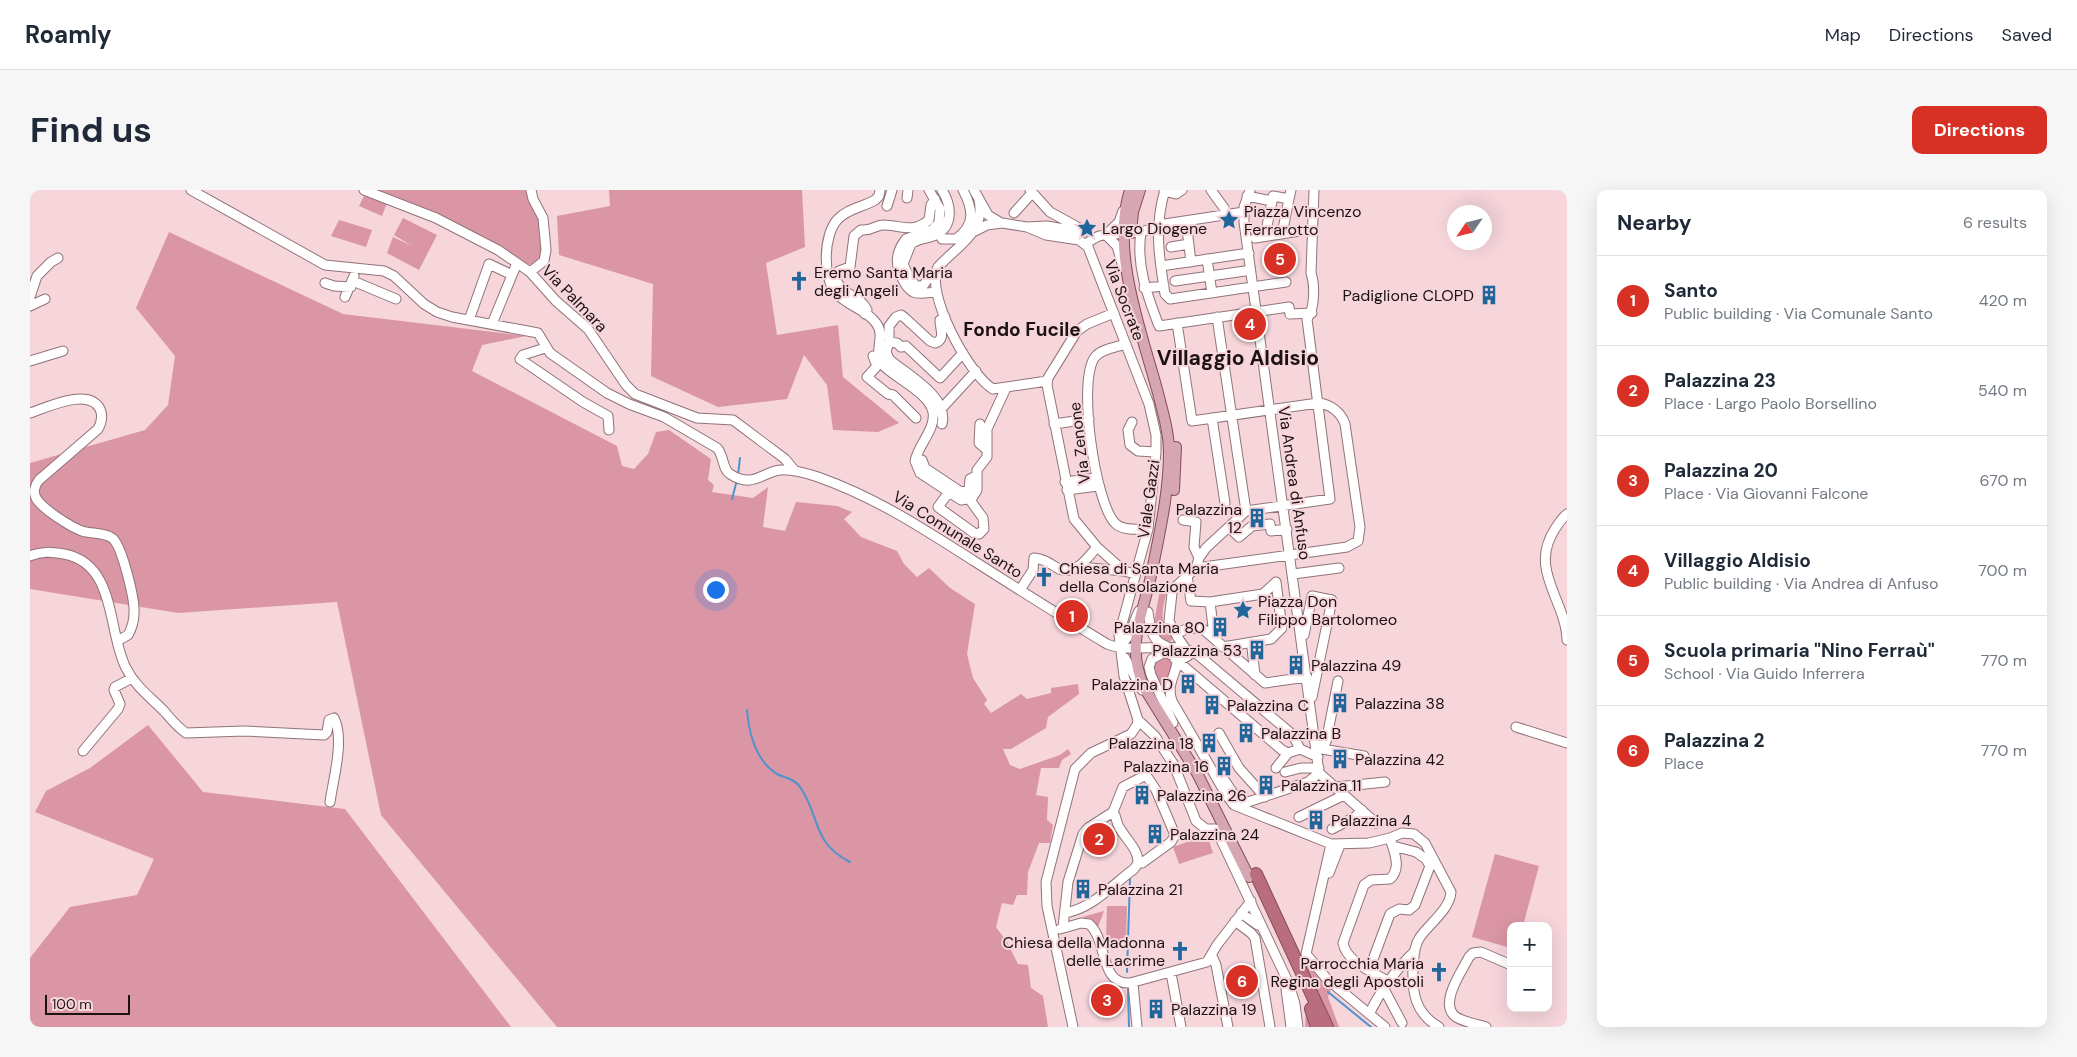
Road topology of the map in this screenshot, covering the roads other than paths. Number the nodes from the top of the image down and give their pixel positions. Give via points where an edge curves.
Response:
1 (191, 190) edge
2 (364, 190) edge
3 (531, 190) edge
4 (880, 190) edge
5 (892, 190) edge
6 (929, 190) edge
7 (942, 190) edge
8 (963, 190) edge
9 (974, 190) edge
10 (1130, 190) edge
11 (1141, 190) edge
12 (1165, 190) edge
13 (1182, 190) edge
14 (1211, 190) edge
15 (1314, 190) edge
16 (1031, 192) edge
17 (1249, 193) edge
18 (1290, 195) edge
19 (934, 199) junction
20 (979, 200) junction
21 (1272, 201) junction
22 (1127, 202) junction
23 (887, 206) dead end
24 (1224, 208) dead end
25 (1244, 212) junction
26 (1014, 213) dead end
27 (984, 221) junction
28 (1186, 221) junction
29 (1002, 223) junction
30 (1313, 229) junction
31 (1141, 231) junction
32 (939, 232) junction
33 (1282, 234) junction
34 (1088, 236) junction
35 (1265, 236) junction
36 (1254, 238) dead end
37 (1189, 244) junction
38 (1171, 247) dead end
39 (1248, 254) junction
40 (58, 258) dead end
41 (1207, 259) junction
42 (1191, 262) junction
43 (517, 264) junction
44 (1161, 266) junction
45 (355, 269) junction
46 (1245, 271) dead end
47 (508, 272) dead end
48 (530, 272) junction
49 (935, 274) junction
50 (1210, 276) junction
51 (44, 281) dead end
52 (1175, 281) dead end
53 (1286, 282) dead end
54 (325, 283) dead end
55 (35, 284) junction
56 (352, 284) junction
57 (1129, 284) junction
58 (1164, 286) junction
59 (1253, 287) junction
60 (1144, 288) junction
61 (937, 292) junction
62 (1212, 293) junction
63 (30, 296) edge
64 (345, 298) dead end
65 (45, 299) dead end
66 (396, 299) dead end
67 (30, 306) edge
68 (1256, 312) junction
69 (1114, 313) junction
70 (1312, 313) junction
71 (865, 314) junction
72 (945, 317) junction
73 (1217, 317) junction
74 (469, 320) junction
75 (1177, 323) junction
76 (492, 324) junction
77 (885, 341) junction
78 (1126, 344) junction
79 (545, 348) junction
80 (63, 351) dead end
81 (963, 353) junction
82 (30, 361) edge
83 (976, 371) junction
84 (1047, 381) junction
85 (1006, 388) junction
86 (1318, 403) junction
87 (942, 408) junction
88 (1270, 410) junction
89 (30, 413) edge
90 (1232, 415) junction
91 (916, 418) dead end
92 (1212, 418) junction
93 (1089, 422) junction
94 (1132, 422) dead end
95 (942, 424) dead end
96 (980, 424) dead end
97 (1054, 427) junction
98 (609, 430) dead end
99 (987, 450) junction
100 (1156, 452) junction
101 (922, 460) dead end
102 (795, 471) junction
103 (976, 476) junction
104 (1097, 482) junction
105 (1066, 486) junction
106 (949, 492) junction
107 (970, 500) junction
108 (1225, 503) dead end
109 (1283, 506) junction
110 (1268, 508) junction
111 (1246, 511) junction
112 (1567, 514) edge
113 (1183, 520) dead end
114 (1270, 524) junction
115 (1229, 527) junction
116 (1148, 529) junction
117 (1286, 529) junction
118 (1095, 544) junction
119 (1290, 555) junction
120 (30, 556) edge
121 (1199, 558) junction
122 (1076, 568) junction
123 (1196, 568) junction
124 (1339, 568) dead end
125 (1124, 571) junction
126 (1135, 574) junction
127 (1187, 576) junction
128 (1293, 577) junction
129 (1276, 582) junction
130 (1020, 590) junction
131 (1144, 601) junction
132 (1210, 602) junction
133 (1148, 612) junction
134 (1209, 634) junction
135 (1567, 640) edge
136 (117, 641) junction
137 (1302, 643) junction
138 (1119, 646) junction
139 (1223, 647) junction
140 (1142, 648) junction
141 (1252, 648) dead end
142 (1165, 651) junction
143 (1180, 651) junction
144 (1255, 675) junction
145 (1307, 677) junction
146 (132, 678) junction
147 (1338, 681) dead end
148 (1138, 684) junction
149 (1127, 688) junction
150 (1310, 704) junction
151 (1138, 720) junction
152 (1173, 720) junction
153 (1516, 727) dead end
154 (1219, 733) dead end
155 (1567, 743) edge
156 (1300, 749) junction
157 (84, 751) dead end
158 (1317, 752) junction
159 (1288, 753) junction
160 (1364, 756) dead end
161 (1319, 770) junction
162 (1385, 782) dead end
163 (1336, 787) junction
164 (1344, 795) junction
165 (1265, 797) junction
166 (330, 802) dead end
167 (1362, 810) junction
168 (1113, 812) junction
169 (1299, 818) dead end
170 (1376, 823) dead end
171 (1220, 828) junction
172 (1332, 829) dead end
173 (1389, 841) junction
174 (1335, 844) junction
175 (1138, 863) junction
176 (1249, 877) junction
177 (1250, 903) junction
178 (1065, 914) junction
179 (1238, 917) junction
180 (1258, 925) junction
181 (1063, 927) junction
182 (1054, 933) junction
183 (1415, 951) junction
184 (1212, 956) junction
185 (1372, 962) dead end
186 (1507, 963) edge
187 (1170, 973) junction
188 (1133, 982) junction
189 (1387, 985) junction
190 (1369, 1014) junction
191 (1402, 1023) dead end
192 (1073, 1027) edge
193 (1137, 1027) edge
194 (1181, 1027) edge
195 (1228, 1027) edge
196 (1270, 1027) edge
197 (1291, 1027) edge
198 (1298, 1027) edge
199 (1318, 1027) edge
200 (1327, 1027) edge
201 (1385, 1027) edge
202 (1439, 1027) edge
203 (1486, 1027) edge

1 - 45 street via 319,263
2 - 43 street, Via Palmara via 436,218 498,250
3 - 48 street via 543,218 546,250 544,261
4 - 71 street via 875,200 844,215 834,224 826,263 832,288
5 - 23 street
6 - 19 street
7 - 32 street via 949,203 950,215
8 - 32 street via 971,209 968,226 956,239 942,239
9 - 20 street
10 - 22 main road, Viale Gazzi
11 - 31 street via 1136,222
11 - 31 main road, Viale Gazzi via 1133,212
12 - 13 street via 1176,194
12 - 31 street
14 - 24 street
15 - 30 street
16 - 26 street
16 - 34 street via 1050,212
17 - 21 street
17 - 25 street, Via Andrea di Anfuso
18 - 21 street via 1273,196
18 - 33 street
19 - 61 street via 940,209 939,223 932,230 906,239 896,263 911,290
19 - 71 street via 929,220 924,224 906,229 882,225 869,231 861,230 854,236 850,267 839,271 835,277 843,291 867,308
20 - 27 street
20 - 29 street via 988,215
21 - 35 street
22 - 31 main road, Viale Gazzi
22 - 34 street via 1119,222
25 - 28 street
25 - 39 street, Via Andrea di Anfuso
27 - 29 street
27 - 49 street
28 - 31 street
28 - 37 street
29 - 34 street via 1027,227 1046,235
30 - 33 street
30 - 70 street
31 - 34 street
31 - 44 street
31 - 57 main road, Viale Gazzi via 1126,260
31 - 60 street via 1139,244
31 - 133 main road, Viale Gazzi via 1131,249 1136,283 1176,445 1172,504
32 - 49 street via 911,244 903,264 916,286 923,286
33 - 35 street
34 - 57 street via 1117,246
34 - 69 street, Via Socrate
35 - 36 street
37 - 38 street
37 - 42 street
39 - 41 street
39 - 59 street, Via Andrea di Anfuso
40 - 55 street via 41,271
41 - 42 street
41 - 50 street
42 - 44 street
43 - 48 street, Via Palmara
43 - 76 street
44 - 58 street
45 - 56 street
45 - 74 street via 389,273 433,309 446,316
46 - 50 street
47 - 74 street via 488,264
48 - 102 street, Via Palmara via 588,329 635,394 697,418 733,420 785,459
49 - 61 street
50 - 52 street
50 - 62 street
51 - 55 street
53 - 59 street
54 - 56 street via 334,286
55 - 63 street
56 - 64 street
56 - 66 street
57 - 131 main road, Viale Gazzi via 1169,445 1165,503
58 - 60 street
58 - 62 street via 1170,299
59 - 62 street
59 - 68 street, Via Andrea di Anfuso
60 - 75 street via 1160,326
61 - 72 street
65 - 67 street
68 - 70 street via 1289,307 1290,314
68 - 73 street
68 - 88 street, Via Andrea di Anfuso
69 - 78 street, Via Socrate
69 - 84 street via 1077,331
70 - 86 street via 1307,319
71 - 77 street via 877,324
72 - 77 street via 940,320 942,337 935,344 903,316 896,317 889,326
72 - 81 street via 951,336
73 - 75 street
73 - 90 street
74 - 76 street
75 - 92 street via 1192,421
76 - 79 street, Via Comunale Santo via 538,333
77 - 81 street via 906,346 940,378
77 - 87 street via 887,357 929,391
77 - 91 street via 876,342 873,357 877,366 866,377 893,395
77 - 106 street via 878,353 881,363 926,398 933,410 932,422 916,458 916,468
78 - 93 street, Via Zenone via 1099,354 1093,360 1088,391
78 - 100 street, Via Socrate via 1151,412
79 - 98 street via 520,359 608,416
79 - 102 street, Via Comunale Santo via 612,396 664,418 717,448 727,472 737,477 756,480 776,471
80 - 82 street
81 - 83 street
83 - 85 street via 989,387
83 - 87 street
84 - 85 street
84 - 97 street
85 - 99 street via 987,428
86 - 88 street
86 - 109 street via 1330,499
86 - 119 street via 1327,404 1344,421 1360,535 1356,543 1348,547
87 - 95 street
88 - 90 street
88 - 109 street, Via Andrea di Anfuso
89 - 136 street via 82,398 93,401 100,412 102,418 98,429 39,480 34,493 39,502 72,527 107,535 117,544 134,614 131,630 125,638
90 - 92 street
90 - 111 street
92 - 108 street
93 - 97 street
93 - 104 street, Via Zenone
94 - 100 street via 1128,430 1130,445 1138,451
96 - 99 street via 979,444
97 - 105 street
99 - 103 street via 986,459
100 - 116 street, Via Socrate
101 - 103 street via 925,468 961,492 969,490 970,479
102 - 130 street, Via Comunale Santo via 830,481 896,511
103 - 107 street via 976,493
104 - 105 street
104 - 116 street, Via Zenone via 1115,524 1124,528
105 - 118 street via 1074,519
106 - 107 street via 961,500
106 - 107 street via 938,507 979,534 984,529 984,521
109 - 110 street
109 - 117 street, Via Andrea di Anfuso
110 - 111 street
110 - 114 street
111 - 115 street
112 - 135 street via 1550,538 1545,556 1548,580 1564,616
113 - 121 street via 1196,522 1194,547
114 - 115 street via 1252,526 1239,537
114 - 117 street via 1271,531
115 - 121 street
116 - 126 street, Via Socrate
117 - 119 street, Via Andrea di Anfuso
118 - 122 street
118 - 125 street
119 - 123 street
119 - 128 street, Via Andrea di Anfuso
120 - 136 street via 54,552 75,557 86,564 105,590
121 - 123 street
122 - 125 street
122 - 130 street via 1062,570 1043,559 1034,558 1033,570
123 - 127 street
124 - 128 street
125 - 126 street
126 - 138 street, Via Socrate via 1120,628
127 - 132 street via 1191,602
127 - 143 street via 1172,593 1169,617
128 - 129 street
128 - 137 street, Via Andrea di Anfuso
129 - 132 street via 1263,594
129 - 139 street via 1282,628 1271,639
130 - 138 street, Via Comunale Santo via 1107,644
131 - 138 street via 1135,618 1131,636
131 - 140 main road, Viale Gazzi via 1138,625
132 - 134 street via 1213,627
133 - 140 main road, Viale Gazzi via 1141,637
133 - 142 street via 1152,633
134 - 139 street
134 - 143 street via 1203,629 1189,628
136 - 146 street via 122,660
137 - 145 street, Via Andrea di Anfuso
137 - 150 street via 1312,596 1332,600
138 - 140 street, Via Comunale Santo
138 - 148 street
138 - 149 street
139 - 144 street
140 - 142 street, Via Comunale Santo
140 - 152 main road, Viale Gazzi via 1148,680
141 - 144 street
142 - 143 street, Via Comunale Santo
142 - 143 street via 1173,644
142 - 152 street via 1152,659 1150,671
143 - 152 street via 1169,688
143 - 156 street via 1197,654 1293,735
143 - 159 street
144 - 145 street via 1264,683
145 - 150 street, Via Andrea di Anfuso
146 - 157 street via 114,690 120,704 118,709
146 - 166 street via 186,733 244,731 324,735 329,720 334,718 339,737
147 - 158 street via 1326,742
148 - 149 street
148 - 152 street via 1153,709
149 - 151 street
150 - 158 street, Via Andrea di Anfuso
151 - 171 street via 1155,736 1174,764 1196,821 1206,829
151 - 182 street via 1131,734 1091,753 1078,764 1073,774 1046,882 1045,896
152 - 165 street via 1187,720 1237,799 1248,802
152 - 171 main road, Viale Gazzi
152 - 174 street via 1234,805
152 - 176 main road, Viale Gazzi via 1202,769
153 - 155 street
154 - 165 street via 1239,768
156 - 158 street
156 - 159 street
158 - 160 street
158 - 161 street, Via Andrea di Anfuso
159 - 161 street via 1281,770
161 - 163 street
161 - 165 street via 1308,782
162 - 163 street
163 - 164 street
164 - 167 street
164 - 169 street
167 - 170 street
167 - 172 street
168 - 175 street via 1118,827 1136,853
168 - 175 street via 1124,786 1146,774 1175,835 1171,842
168 - 178 street via 1083,834 1071,871
171 - 176 main road, Viale Gazzi
173 - 174 street
173 - 183 street via 1406,832 1421,837 1451,892 1449,901 1421,936
173 - 185 street via 1416,852 1428,861 1430,869 1415,906 1411,910 1399,909 1390,914
173 - 189 street via 1398,866 1387,880 1371,880 1364,884 1343,943 1349,956
174 - 190 street via 1306,954 1327,979
175 - 178 street via 1100,896 1081,909
176 - 177 street via 1242,890
176 - 199 highway
176 - 200 highway
177 - 179 street
177 - 180 street
177 - 198 street via 1292,991
178 - 181 street
179 - 180 street
179 - 184 street
179 - 196 street via 1255,938
180 - 197 street via 1284,985
181 - 182 street
181 - 188 street via 1089,924 1096,933 1112,977 1122,983
182 - 192 street
183 - 189 street
183 - 202 street via 1415,999 1425,1016
184 - 187 street via 1204,964
184 - 195 street
186 - 203 street via 1481,952 1473,952 1450,993 1449,1004 1453,1014
187 - 188 street
187 - 194 street
188 - 193 street
189 - 190 street
189 - 191 street
190 - 201 street

